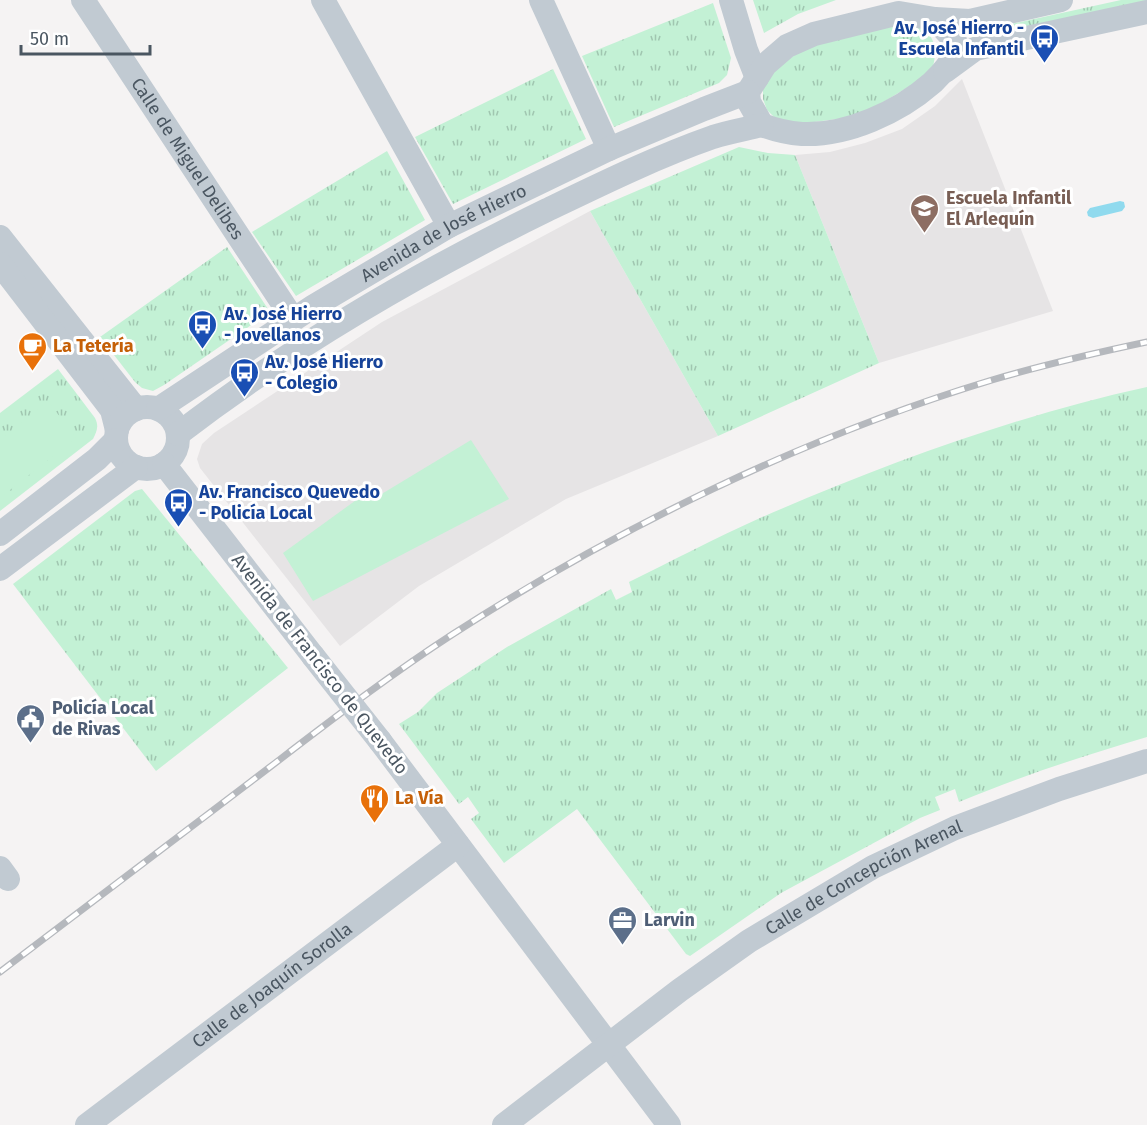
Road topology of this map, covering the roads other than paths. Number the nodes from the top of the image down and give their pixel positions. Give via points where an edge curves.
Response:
1 (83, 0) edge
2 (323, 0) edge
3 (542, 0) edge
4 (731, 0) edge
5 (1061, 0) edge
6 (923, 12) edge
7 (1147, 12) edge
8 (945, 71) junction
9 (753, 85) junction
10 (762, 125) junction
11 (609, 149) junction
12 (449, 226) junction
13 (0, 237) edge
14 (0, 264) edge
15 (293, 319) junction
16 (147, 409) junction
17 (178, 434) junction
18 (116, 435) junction
19 (164, 464) junction
20 (136, 467) junction
21 (0, 534) edge
22 (0, 569) edge
23 (1147, 761) edge
24 (458, 845) junction
25 (608, 1046) junction
26 (87, 1125) edge
27 (504, 1125) edge
28 (669, 1125) edge

1 - 15 street, Calle de Miguel Delibes
2 - 12 street
3 - 11 street
4 - 9 street
5 - 6 street via 970,21
6 - 8 street via 955,40 954,55
6 - 9 street via 814,34 787,46 765,65
7 - 8 street via 975,49
8 - 10 street via 914,99 886,115 834,131 804,134
9 - 10 street via 749,102
9 - 11 street, Avenida de José Hierro
10 - 17 street, Avenida de José Hierro via 715,137 622,174 478,244 327,332
11 - 12 street, Avenida de José Hierro
12 - 15 street, Avenida de José Hierro
13 - 16 street
14 - 18 street via 112,410
15 - 16 street, Avenida de José Hierro
16 - 17 street via 172,420
16 - 18 street via 128,414
17 - 19 street via 174,453
18 - 20 street via 121,456
18 - 21 street via 97,459
19 - 20 street
19 - 24 street, Avenida de Francisco de Quevedo, bridge
20 - 22 street
23 - 25 street, Calle de Concepción Arenal via 955,828 873,867 749,941
24 - 25 street, Avenida de Francisco de Quevedo
24 - 26 street, Calle de Joaquín Sorolla
25 - 27 street, Calle de Concepción Arenal
25 - 28 street, Avenida de Francisco de Quevedo

